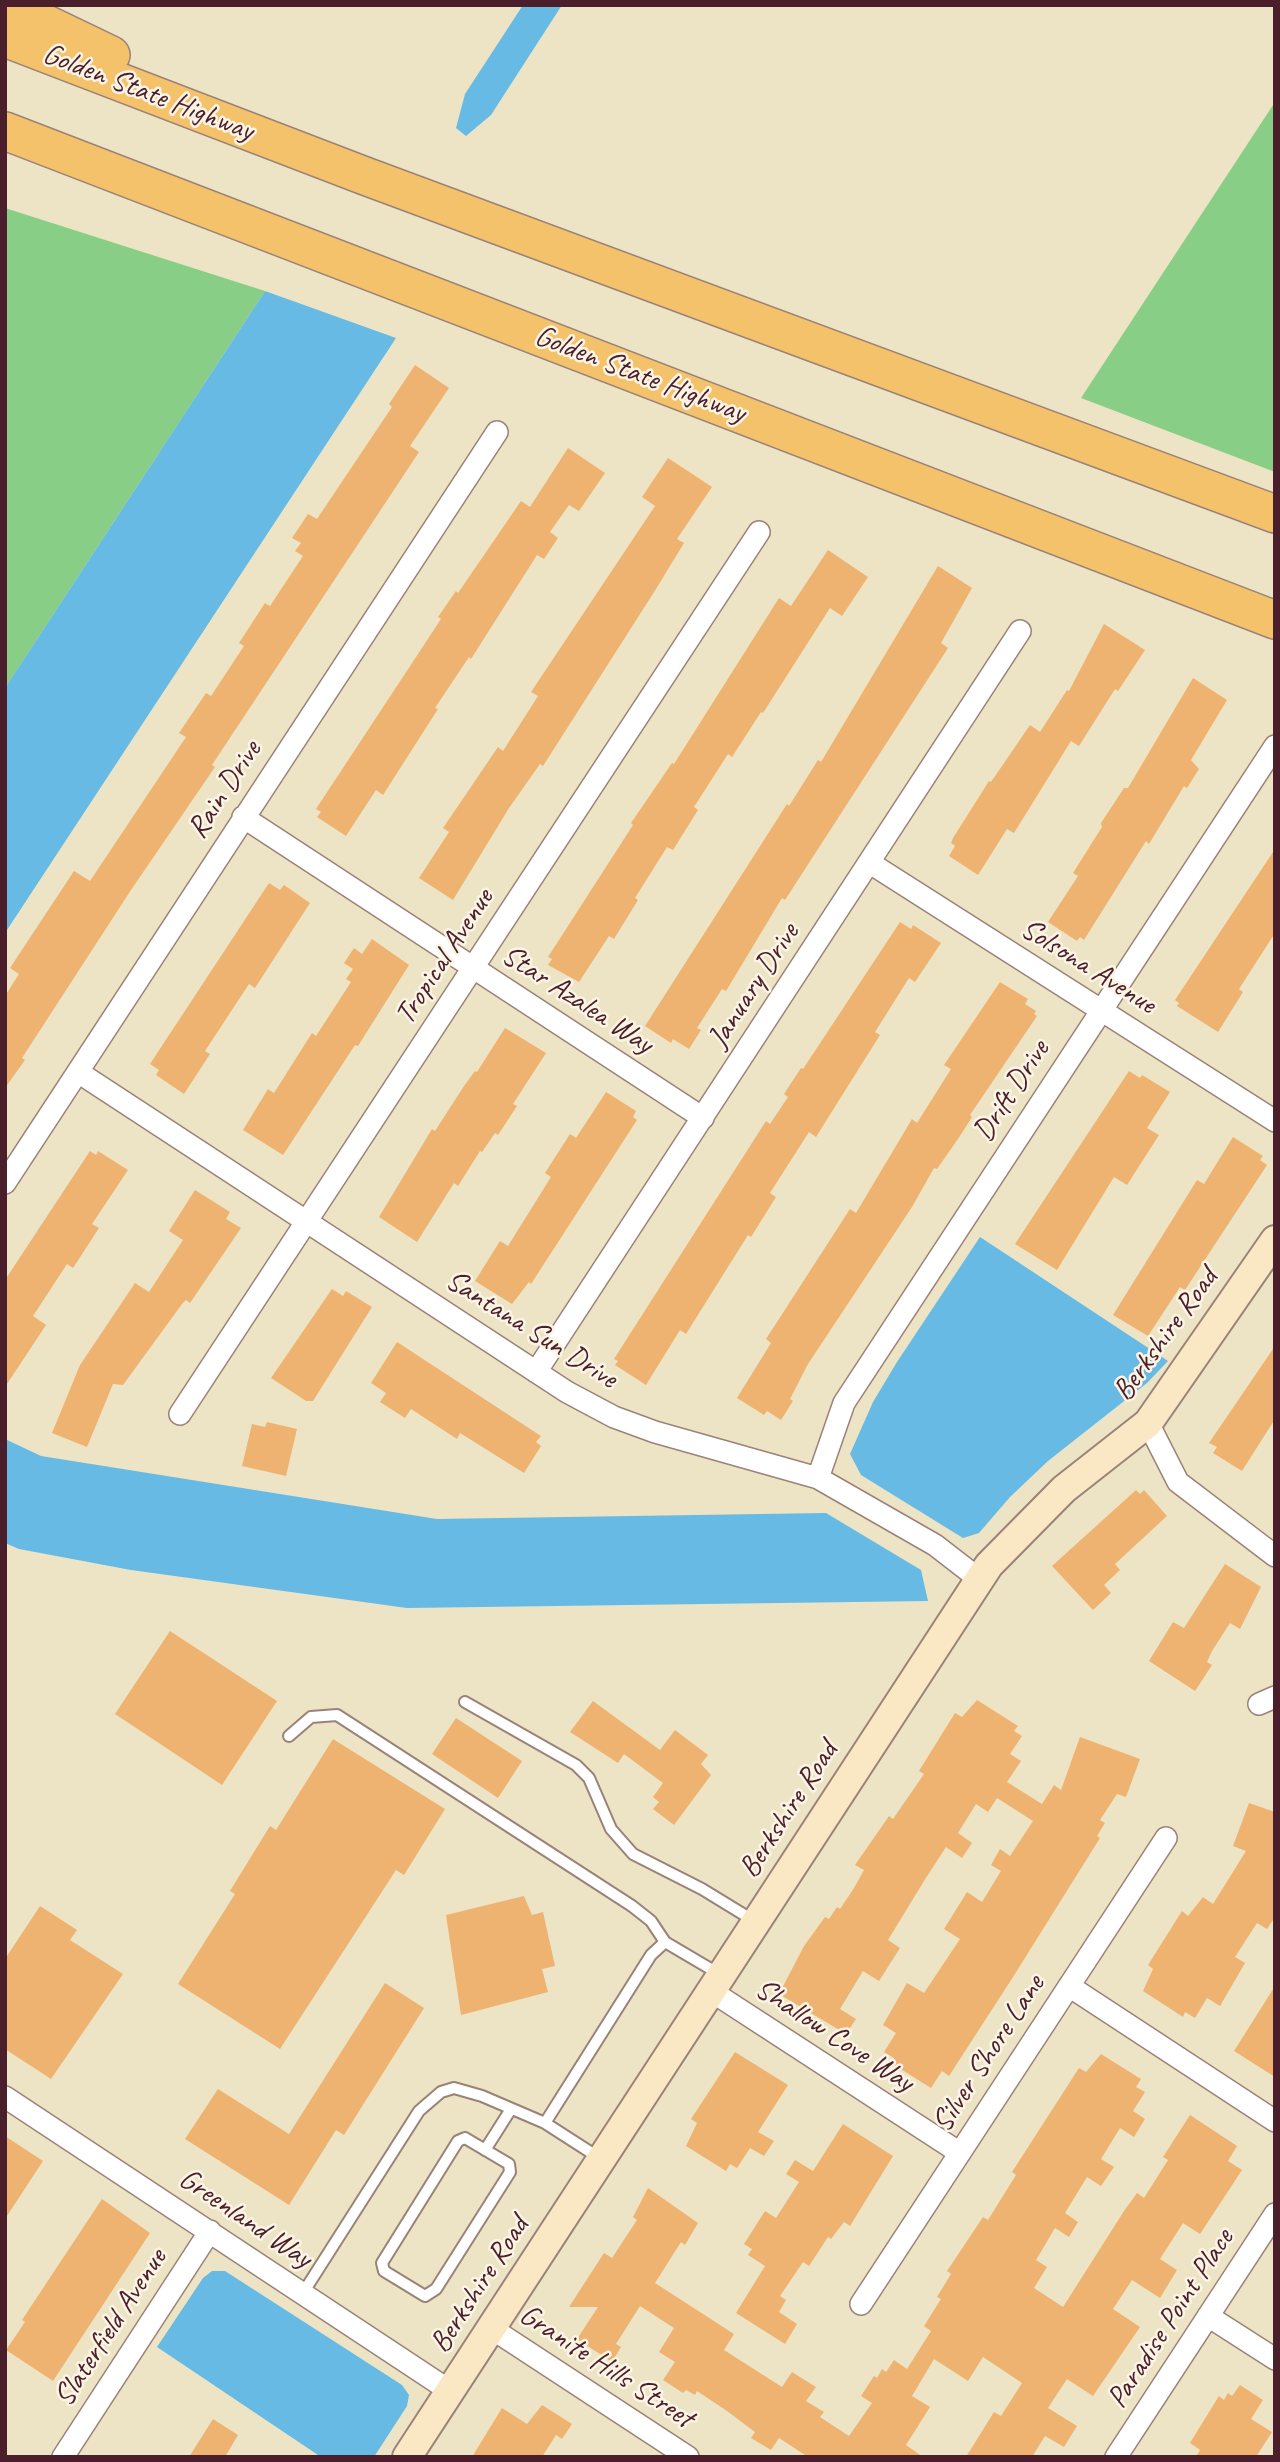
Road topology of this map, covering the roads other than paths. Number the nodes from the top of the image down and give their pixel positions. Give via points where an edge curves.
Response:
1 (7, 5) edge
2 (5, 38) edge
3 (5, 131) edge
4 (5, 153) edge
5 (365, 176) junction
6 (328, 254) junction
7 (497, 432) dead end
8 (1275, 514) edge
9 (759, 533) dead end
10 (1275, 620) edge
11 (1020, 631) dead end
12 (1275, 746) edge
13 (243, 817) junction
14 (870, 863) junction
15 (474, 968) junction
16 (1100, 1010) junction
17 (78, 1072) junction
18 (703, 1118) junction
19 (1275, 1121) edge
20 (5, 1183) edge
21 (307, 1221) junction
22 (1275, 1240) edge
23 (536, 1372) junction
24 (180, 1414) dead end
25 (1148, 1423) junction
26 (818, 1478) junction
27 (1275, 1556) edge
28 (979, 1579) junction
29 (465, 1702) dead end
30 (289, 1736) dead end
31 (1166, 1838) dead end
32 (756, 1922) junction
33 (665, 1942) junction
34 (716, 1983) junction
35 (1069, 1986) junction
36 (5, 2097) edge
37 (511, 2109) junction
38 (1275, 2121) edge
39 (545, 2123) junction
40 (485, 2150) junction
41 (960, 2153) junction
42 (601, 2159) junction
43 (1275, 2214) edge
44 (209, 2231) junction
45 (303, 2293) junction
46 (861, 2304) dead end
47 (1208, 2316) junction
48 (491, 2328) junction
49 (1275, 2359) edge
50 (450, 2391) junction
51 (63, 2457) edge
52 (407, 2457) edge
53 (688, 2457) edge
54 (1116, 2457) edge

1 - 5 highway
2 - 5 highway, Golden State Highway
3 - 6 highway, Golden State Highway
4 - 6 highway
5 - 8 highway, Golden State Highway
6 - 10 highway, Golden State Highway
7 - 13 street, Rain Drive
9 - 15 street, Tropical Avenue
11 - 14 street, January Drive
12 - 16 street, Drift Drive
13 - 15 street, Star Azalea Way
13 - 17 street, Rain Drive
14 - 16 street, Solsona Avenue
14 - 18 street, January Drive
15 - 18 street, Star Azalea Way
15 - 21 street, Tropical Avenue
16 - 19 street, Solsona Avenue
16 - 26 street, Drift Drive via 844,1404
17 - 20 street, Rain Drive
17 - 21 street, Santana Sun Drive
18 - 23 street, January Drive
21 - 23 street, Santana Sun Drive
21 - 24 street, Tropical Avenue
22 - 25 street, Berkshire Road
23 - 26 street, Santana Sun Drive via 614,1417 655,1433
25 - 27 street via 1178,1482
25 - 28 street, Berkshire Road via 1064,1489
26 - 28 street, Santana Sun Drive via 935,1545
28 - 32 street, Berkshire Road
29 - 32 lane via 576,1765 589,1778 611,1829 633,1854
30 - 33 lane via 311,1717 337,1715 632,1906 651,1921
31 - 35 street, Silver Shore Lane
32 - 34 street, Berkshire Road
33 - 34 lane
33 - 39 lane via 651,1955
34 - 41 street, Shallow Cove Way
34 - 42 street, Berkshire Road
35 - 38 street
35 - 41 street, Silver Shore Lane
36 - 44 street, Greenland Way
37 - 39 lane
37 - 40 lane
37 - 45 lane via 454,2088 431,2098
39 - 42 lane
40 - 40 lane via 465,2138 458,2141 384,2258 384,2272 421,2294 436,2289 510,2172 509,2164
41 - 46 street, Silver Shore Lane
42 - 48 street, Berkshire Road
43 - 47 street, Paradise Point Place
44 - 45 street, Greenland Way
44 - 51 street, Slaterfield Avenue
45 - 50 street, Greenland Way
47 - 49 street
47 - 54 street, Paradise Point Place
48 - 50 street, Berkshire Road
48 - 53 street, Granite Hills Street
50 - 52 street, Berkshire Road

